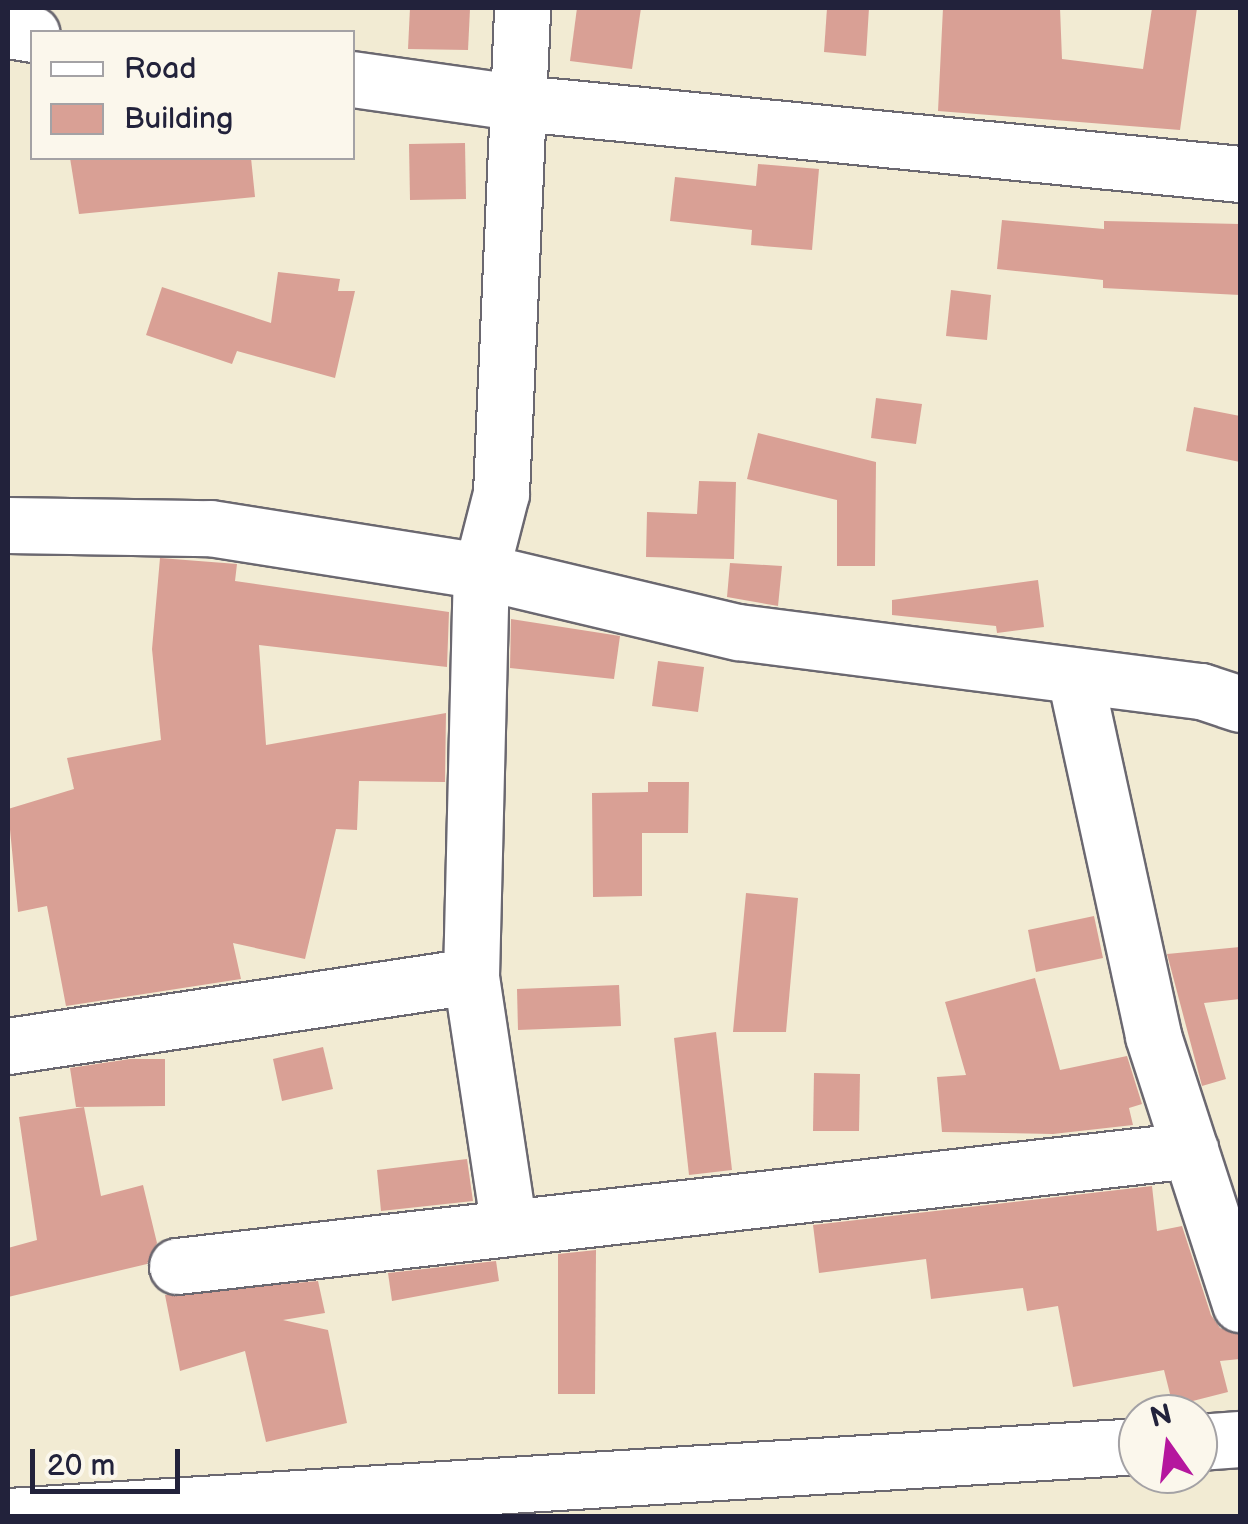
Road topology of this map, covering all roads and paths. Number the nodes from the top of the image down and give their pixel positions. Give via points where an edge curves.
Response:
1 (522, 8) edge
2 (355, 79) edge
3 (520, 103) junction
4 (1240, 174) edge
5 (8, 525) edge
6 (481, 571) junction
7 (1075, 676) junction
8 (1240, 704) edge
9 (471, 976) junction
10 (8, 1046) edge
11 (1190, 1150) junction
12 (510, 1228) junction
13 (177, 1266) dead end
14 (1240, 1304) edge
15 (1118, 1447) edge
16 (8, 1516) edge

1 - 3 street
2 - 3 street
3 - 4 street
3 - 6 street via 500,492
5 - 6 street via 210,528
6 - 7 street via 738,632
6 - 9 street
7 - 8 street via 1201,691
7 - 11 street via 1154,1036
9 - 10 street
9 - 12 street
11 - 12 street
11 - 14 street
12 - 13 street
15 - 16 street

